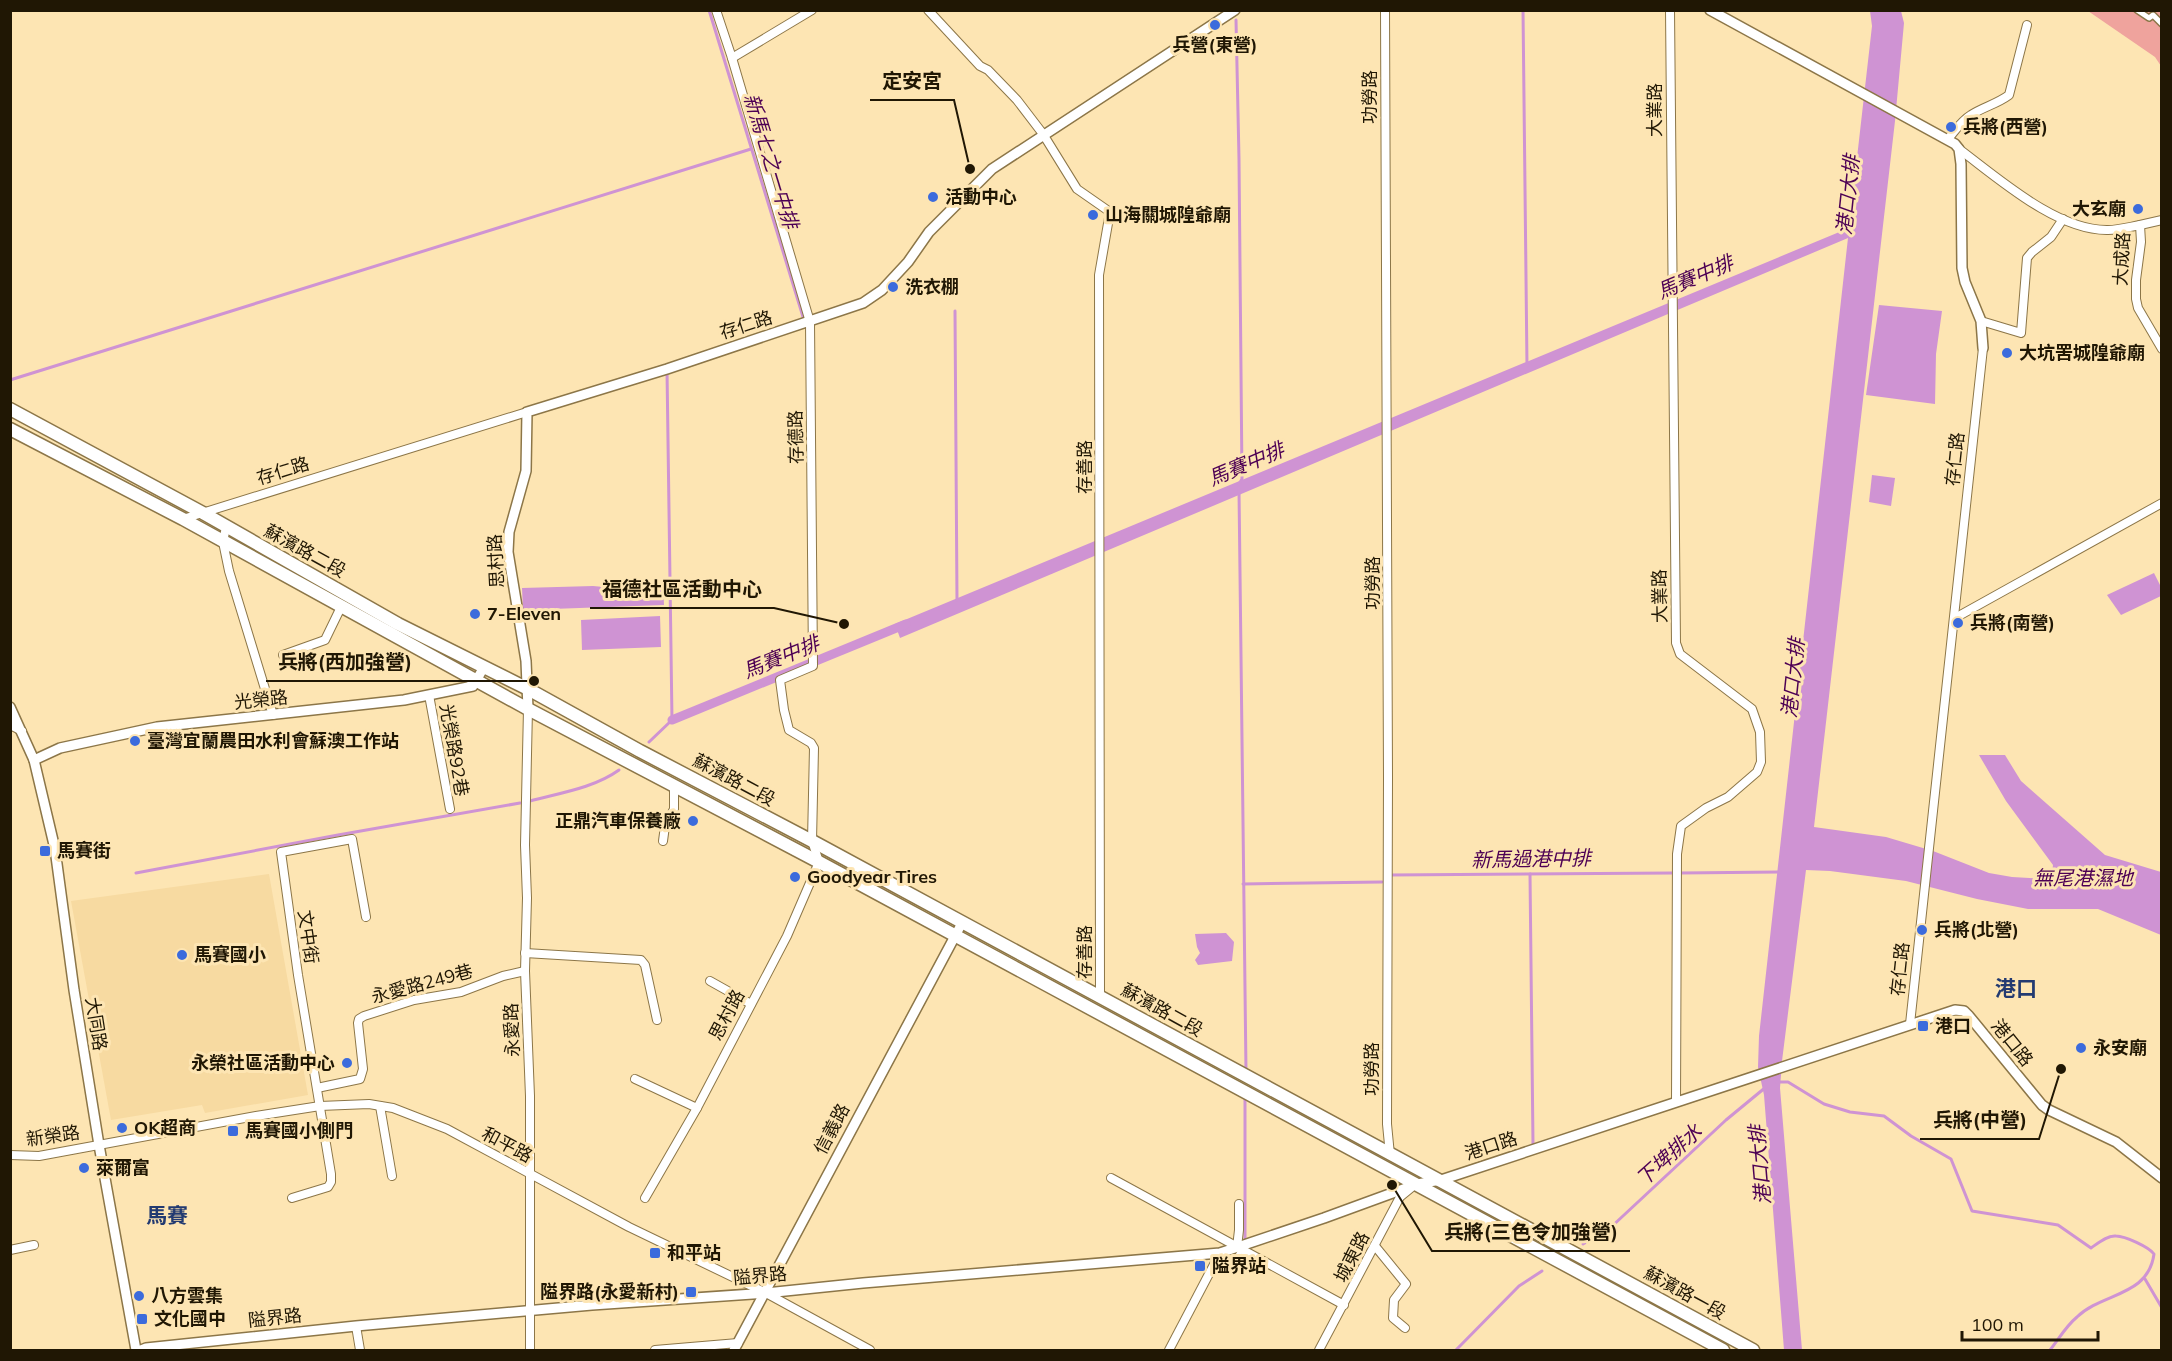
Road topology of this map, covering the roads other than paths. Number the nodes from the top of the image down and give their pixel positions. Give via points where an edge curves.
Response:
1 (716, 10) edge
2 (812, 10) edge
3 (928, 10) edge
4 (1234, 10) edge
5 (1385, 10) edge
6 (1670, 10) edge
7 (1710, 10) edge
8 (2137, 10) edge
9 (2162, 24) edge
10 (2027, 25) dead end
11 (732, 58) junction
12 (1043, 134) junction
13 (1948, 139) junction
14 (1959, 149) junction
15 (2063, 219) junction
16 (2162, 220) edge
17 (2140, 225) junction
18 (1981, 321) junction
19 (810, 322) junction
20 (2158, 338) edge
21 (1983, 348) joint
22 (2162, 349) edge
23 (10, 410) edge
24 (527, 412) junction
25 (10, 429) edge
26 (2162, 503) edge
27 (203, 513) junction
28 (183, 519) junction
29 (226, 527) junction
30 (223, 542) junction
31 (341, 607) junction
32 (1954, 618) junction
33 (395, 629) junction
34 (283, 655) dead end
35 (484, 668) junction
36 (477, 681) junction
37 (528, 689) junction
38 (429, 695) junction
39 (10, 707) edge
40 (528, 710) junction
41 (273, 715) junction
42 (10, 725) edge
43 (22, 731) junction
44 (34, 760) junction
45 (674, 786) junction
46 (450, 809) dead end
47 (663, 841) dead end
48 (812, 841) junction
49 (819, 862) junction
50 (366, 917) dead end
51 (962, 923) junction
52 (955, 937) junction
53 (525, 953) junction
54 (525, 971) junction
55 (710, 981) dead end
56 (1100, 997) junction
57 (751, 1004) junction
58 (657, 1020) dead end
59 (1910, 1024) junction
60 (635, 1079) dead end
61 (317, 1088) junction
62 (1676, 1102) junction
63 (320, 1106) junction
64 (380, 1106) junction
65 (697, 1108) junction
66 (99, 1145) junction
67 (10, 1155) edge
68 (1390, 1155) junction
69 (529, 1174) junction
70 (392, 1176) dead end
71 (1111, 1178) dead end
72 (2162, 1178) edge
73 (1441, 1180) junction
74 (1417, 1184) junction
75 (292, 1197) dead end
76 (645, 1198) dead end
77 (1239, 1204) dead end
78 (34, 1245) dead end
79 (1375, 1246) junction
80 (1239, 1248) junction
81 (10, 1250) edge
82 (1220, 1253) junction
83 (1231, 1266) dead end
84 (1626, 1281) junction
85 (765, 1293) junction
86 (1620, 1293) junction
87 (1344, 1305) junction
88 (530, 1311) junction
89 (356, 1326) junction
90 (1405, 1328) dead end
91 (736, 1347) edge
92 (136, 1350) edge
93 (141, 1350) edge
94 (360, 1350) edge
95 (530, 1350) edge
96 (655, 1350) edge
97 (868, 1350) edge
98 (1169, 1350) edge
99 (1319, 1350) edge
100 (1724, 1350) edge
101 (1753, 1350) edge

1 - 11 street, 存德路
2 - 11 street
3 - 12 street, 存善路 via 1017,100
4 - 12 street, 存仁路
5 - 68 street, 功勞路
6 - 62 street, 大業路 via 1676,643 1680,654 1752,709 1760,732 1761,762 1757,772 1728,797 1681,826 1677,854
7 - 13 street
8 - 9 street via 2149,18 2153,15
10 - 13 street via 2009,95 1965,119
11 - 19 street, 存德路
12 - 19 street, 存仁路 via 992,169 929,232 882,290 863,303
12 - 56 street, 存善路 via 1077,189 1110,212 1099,274
13 - 14 street
14 - 15 street, 大成路 via 2001,183
14 - 18 street, 存仁路 via 1962,268
15 - 17 street, 大成路 via 2102,230
15 - 18 street via 2051,237 2032,252 2025,266 2021,333
16 - 17 street
17 - 20 street, 大成路 via 2136,299
18 - 21 street, 存仁路
19 - 24 street, 存仁路
19 - 48 street, 存德路 via 813,666 780,680 789,730 814,748
20 - 22 street, 大成路
21 - 32 street, 存仁路
23 - 27 main road, 蘇濱路二段
24 - 27 street, 存仁路
24 - 37 street, 思村路 via 526,471 509,532 508,552
25 - 28 main road, 蘇濱路二段
26 - 32 street
27 - 28 street, 存仁路
27 - 29 main road, 蘇濱路二段
28 - 30 main road, 蘇濱路二段
29 - 30 street
29 - 33 main road, 蘇濱路二段
30 - 31 main road, 蘇濱路二段
30 - 41 street
31 - 33 main road, 蘇濱路二段
31 - 34 street via 325,640
32 - 59 street, 存仁路 via 1922,944
33 - 35 main road, 蘇濱路二段
33 - 36 main road, 蘇濱路二段
35 - 36 street
35 - 37 main road, 蘇濱路二段
36 - 38 street, 光榮路 via 473,686
36 - 40 main road, 蘇濱路二段
37 - 40 street, 思村路
37 - 48 main road, 蘇濱路二段
38 - 41 street, 光榮路
38 - 46 street, 光榮路92巷
39 - 43 street, 大同路
40 - 45 main road, 蘇濱路二段
40 - 53 street, 永愛路
41 - 44 street, 光榮路 via 158,727 60,748
42 - 43 street
43 - 44 street, 大同路
44 - 66 street, 大同路 via 55,849
45 - 47 street via 675,809 665,826
45 - 49 main road, 蘇濱路二段
48 - 49 street
48 - 51 main road, 蘇濱路二段
49 - 52 main road, 蘇濱路二段
49 - 57 street, 思村路 via 787,936
50 - 61 street, 文中街 via 351,839 281,852
51 - 52 street, 信義路
51 - 56 main road, 蘇濱路二段
52 - 74 main road, 蘇濱路二段
52 - 85 street, 信義路
53 - 54 street, 永愛路
53 - 58 street via 641,960
54 - 61 street, 永愛路249巷 via 364,1016 357,1023 363,1069 360,1079
54 - 69 street, 永愛路
55 - 57 street
56 - 68 main road, 蘇濱路二段
57 - 65 street, 思村路
59 - 62 street, 港口路
59 - 72 street, 港口路 via 1947,1012 1964,1011 2042,1105 2116,1142
60 - 65 street
61 - 63 street, 文中街
62 - 73 street, 港口路
63 - 64 street, 和平路
63 - 66 street, 和平路
63 - 75 street, 文中街 via 331,1182 328,1187
64 - 69 street, 和平路 via 437,1125
64 - 70 street
65 - 76 street, 思村路
66 - 67 street, 新榮路 via 39,1156
66 - 92 street, 大同路
68 - 73 main road, 蘇濱路二段
69 - 85 street, 和平路
69 - 88 street, 永愛路
71 - 80 street
73 - 74 street, 港口路
73 - 84 main road, 蘇濱路一段
74 - 79 street, 城東路 via 1400,1197
74 - 80 street, 港口路
74 - 86 main road, 蘇濱路一段
77 - 80 street
78 - 81 street
79 - 87 street, 城東路
79 - 90 street via 1406,1284 1394,1300 1393,1318
80 - 82 street, 隘界路
80 - 83 street
80 - 87 street
82 - 85 street, 隘界路
82 - 98 street
84 - 86 main road
84 - 101 main road, 蘇濱路一段
85 - 88 street, 隘界路
85 - 91 street, 信義路
85 - 97 street, 和平路
86 - 100 main road, 蘇濱路一段
87 - 99 street, 城東路
88 - 89 street, 隘界路
88 - 95 street, 永愛路
89 - 93 street, 隘界路
89 - 94 street
91 - 96 street

